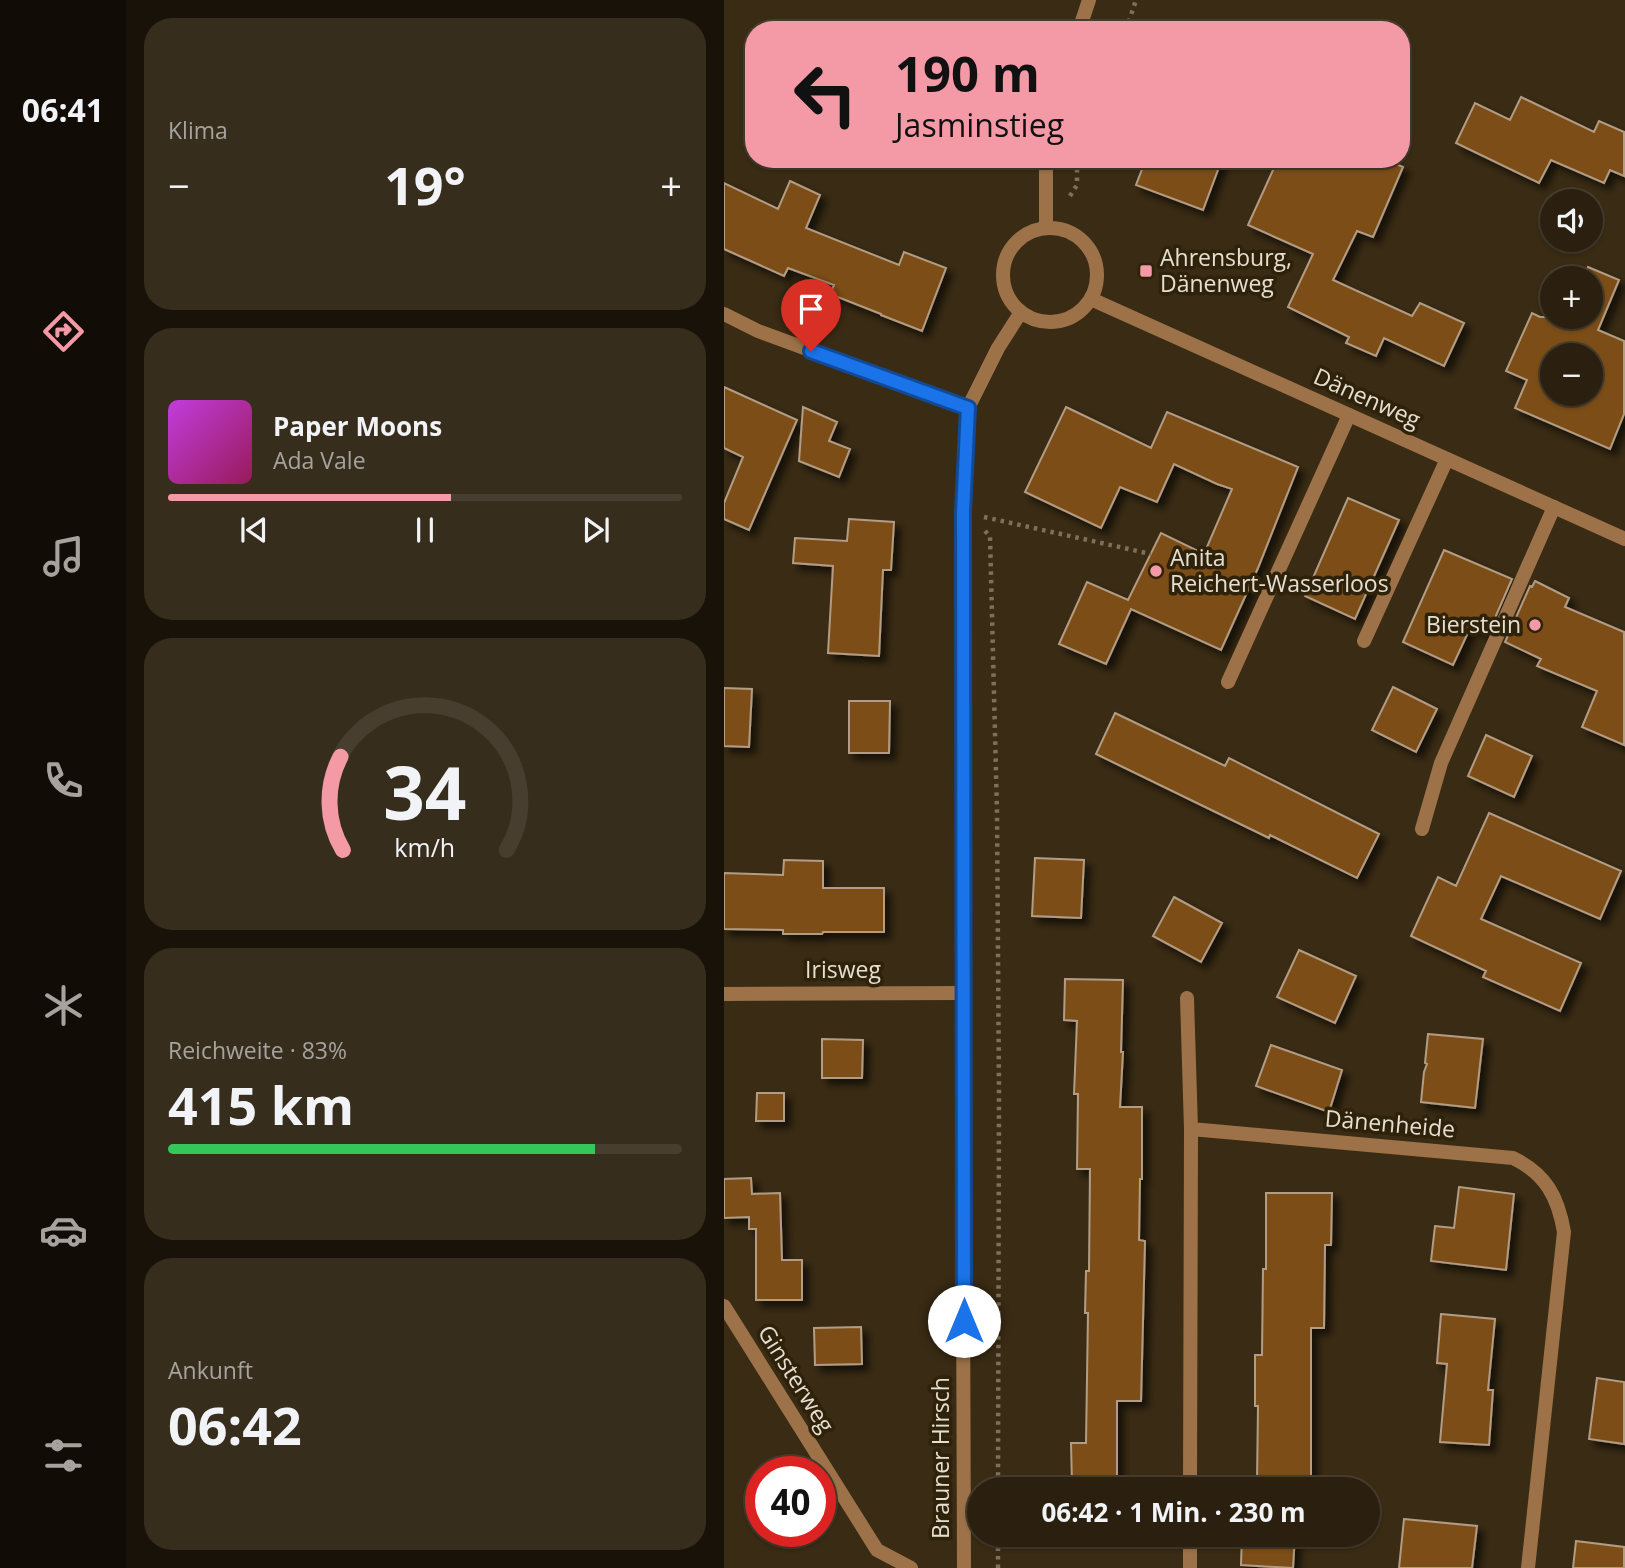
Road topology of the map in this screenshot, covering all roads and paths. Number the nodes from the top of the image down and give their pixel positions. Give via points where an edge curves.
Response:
1 (1089, 0) edge
2 (1136, 0) edge
3 (1082, 21) edge
4 (1129, 21) edge
5 (1046, 168) edge
6 (1046, 227) junction
7 (1091, 299) junction
8 (1021, 312) junction
9 (724, 314) edge
10 (968, 408) junction
11 (1349, 415) junction
12 (1447, 459) junction
13 (1554, 507) junction
14 (963, 512) junction
15 (1624, 536) edge
16 (1151, 554) dead end
17 (1363, 641) dead end
18 (1228, 682) dead end
19 (1422, 830) dead end
20 (962, 993) junction
21 (724, 994) edge
22 (1187, 998) dead end
23 (1191, 1129) junction
24 (724, 1306) edge
25 (998, 1477) edge
26 (1191, 1477) edge
27 (998, 1547) edge
28 (1190, 1547) edge
29 (911, 1568) edge
30 (964, 1568) edge
31 (998, 1568) edge
32 (1190, 1568) edge
33 (1528, 1568) edge

1 - 3 street
2 - 4 path
5 - 6 street
6 - 7 street via 1061,228 1086,243 1097,270
6 - 8 street via 1030,231 1007,254 1003,285
7 - 8 street via 1080,311 1059,321 1035,320
7 - 11 street, Dänenweg
8 - 10 street, Brauner Hirsch
9 - 10 street via 758,331
10 - 14 street, Brauner Hirsch
11 - 12 street, Dänenweg
11 - 18 street
12 - 13 street, Dänenweg
12 - 17 street
13 - 15 street, Dänenweg
13 - 19 street via 1441,763
14 - 16 path
14 - 20 street, Brauner Hirsch
14 - 25 path via 990,536 997,812
20 - 21 street, Irisweg
20 - 30 street, Brauner Hirsch
22 - 23 street
23 - 26 street
23 - 33 street, Dänenheide via 1513,1158 1537,1173 1551,1191 1564,1232
24 - 29 street, Ginsterweg via 877,1550
27 - 31 path
28 - 32 street

